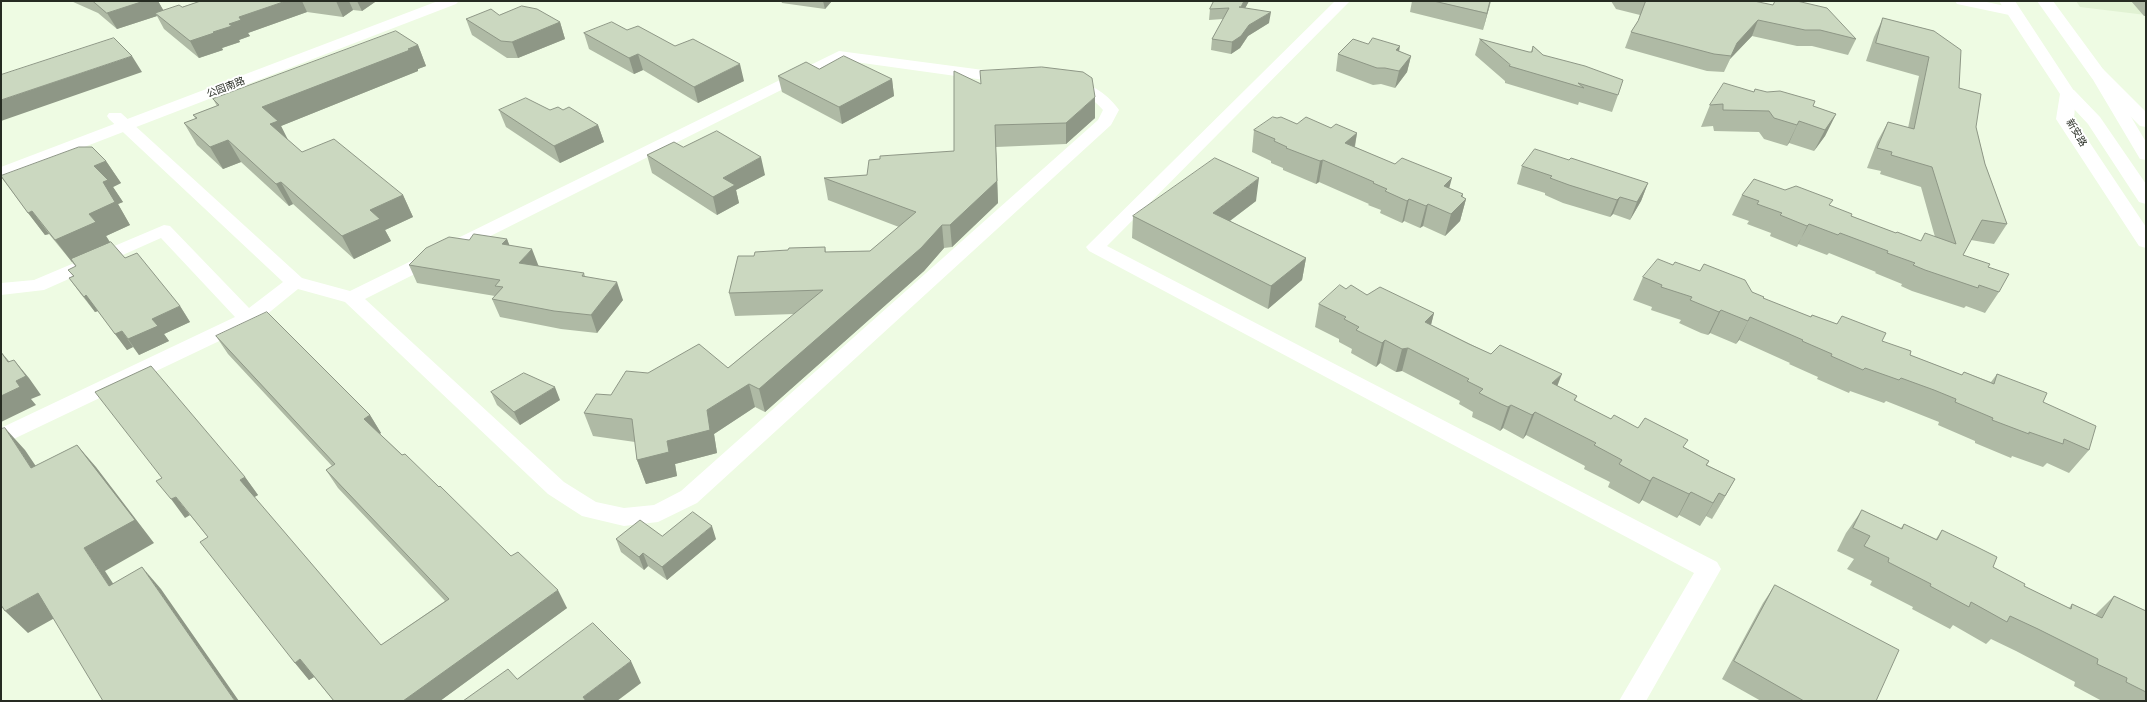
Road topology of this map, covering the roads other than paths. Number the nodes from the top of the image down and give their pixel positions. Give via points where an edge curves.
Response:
1 (420, 1) edge
2 (450, 1) edge
3 (1343, 1) edge
4 (1962, 1) edge
5 (2045, 1) edge
6 (2011, 6) edge
7 (2097, 72) junction
8 (1025, 80) edge
9 (1056, 84) edge
10 (2068, 94) junction
11 (121, 121) junction
12 (2146, 122) edge
13 (2146, 155) edge
14 (1, 158) edge
15 (1, 173) edge
16 (2146, 198) edge
17 (2146, 242) edge
18 (295, 282) junction
19 (1, 290) edge
20 (352, 298) junction
21 (248, 318) junction
22 (1, 437) edge
23 (1632, 701) edge

1 - 11 main road, 公园南路
2 - 11 main road, 公园南路
3 - 23 street via 1095,246 1709,569
4 - 6 street
5 - 7 main road
6 - 10 main road
7 - 12 main road
7 - 13 main road
8 - 20 street via 839,55
9 - 20 street via 1087,88 1102,99 1111,110 1105,122 689,497 658,513 624,517 590,510 556,488
10 - 16 main road via 2094,121
10 - 17 main road, 新安路 via 2066,119
11 - 14 main road, 公园南路
11 - 15 main road, 公园南路
11 - 18 street
18 - 20 street
18 - 21 street
19 - 21 street via 37,286 164,230
21 - 22 street

